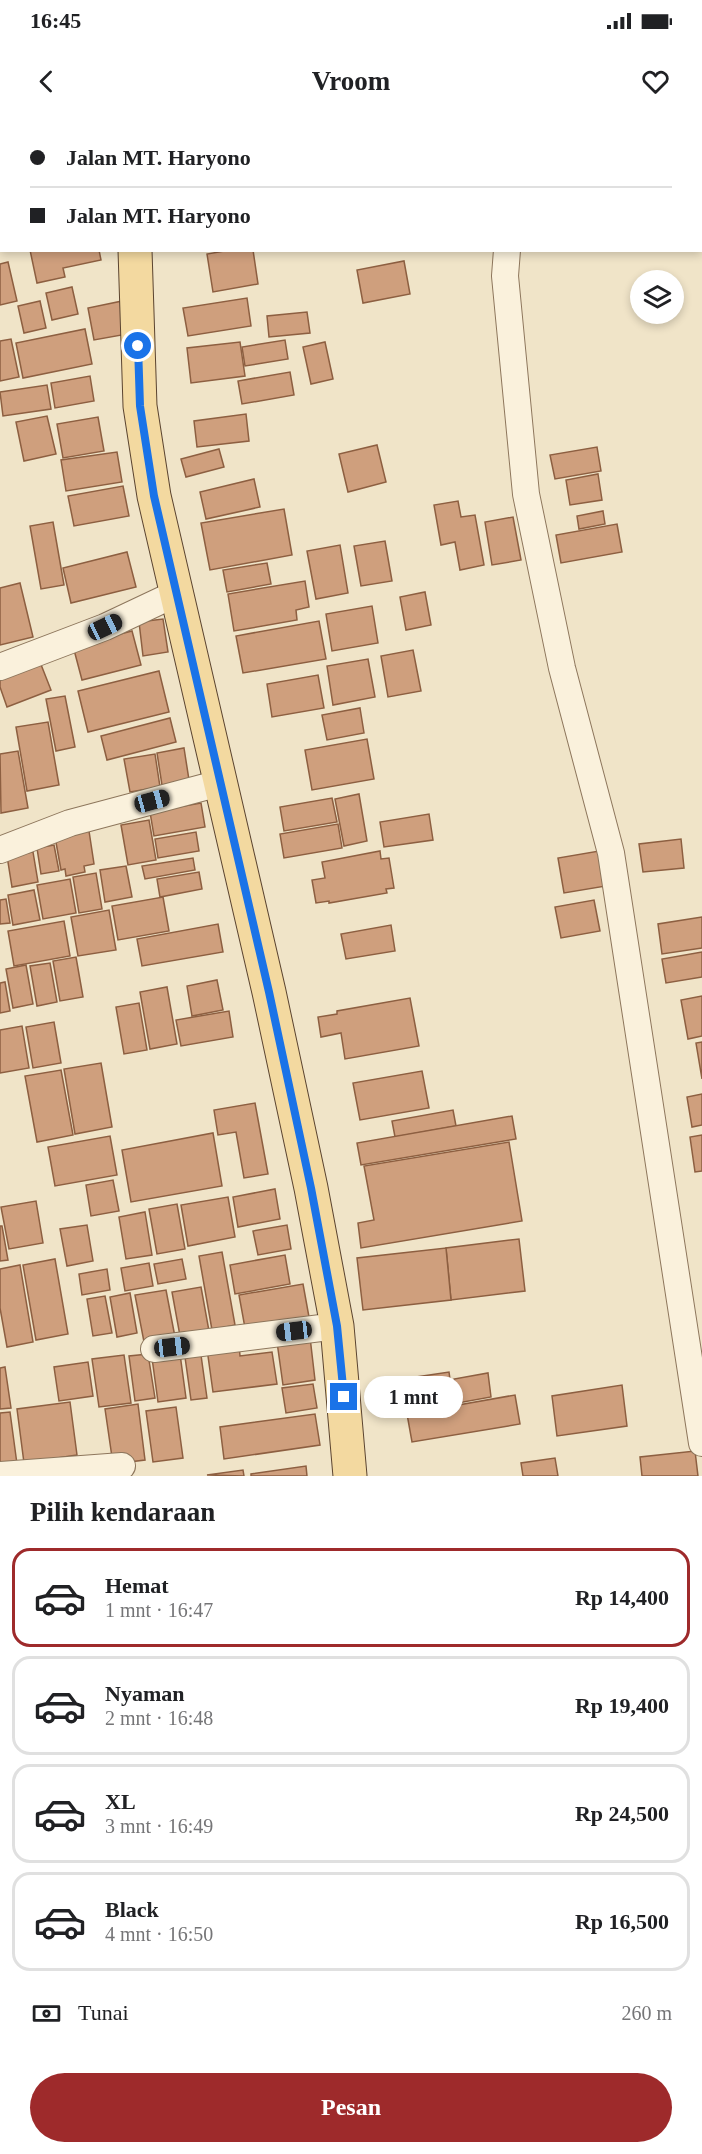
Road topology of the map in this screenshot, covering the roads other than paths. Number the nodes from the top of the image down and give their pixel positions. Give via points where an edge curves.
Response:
1 (135, 252) edge
2 (507, 252) edge
3 (177, 594) junction
4 (0, 667) edge
5 (220, 783) junction
6 (0, 850) edge
7 (337, 1326) junction
8 (154, 1349) dead end
9 (702, 1443) edge
10 (122, 1466) dead end
11 (0, 1475) edge
12 (350, 1476) edge

1 - 3 main road via 140,406 154,496
2 - 9 street via 505,276 526,494 562,668 611,853
3 - 4 street via 105,627
3 - 5 main road
5 - 6 street via 70,823
5 - 7 main road via 269,992
7 - 8 street
7 - 12 main road
10 - 11 street

